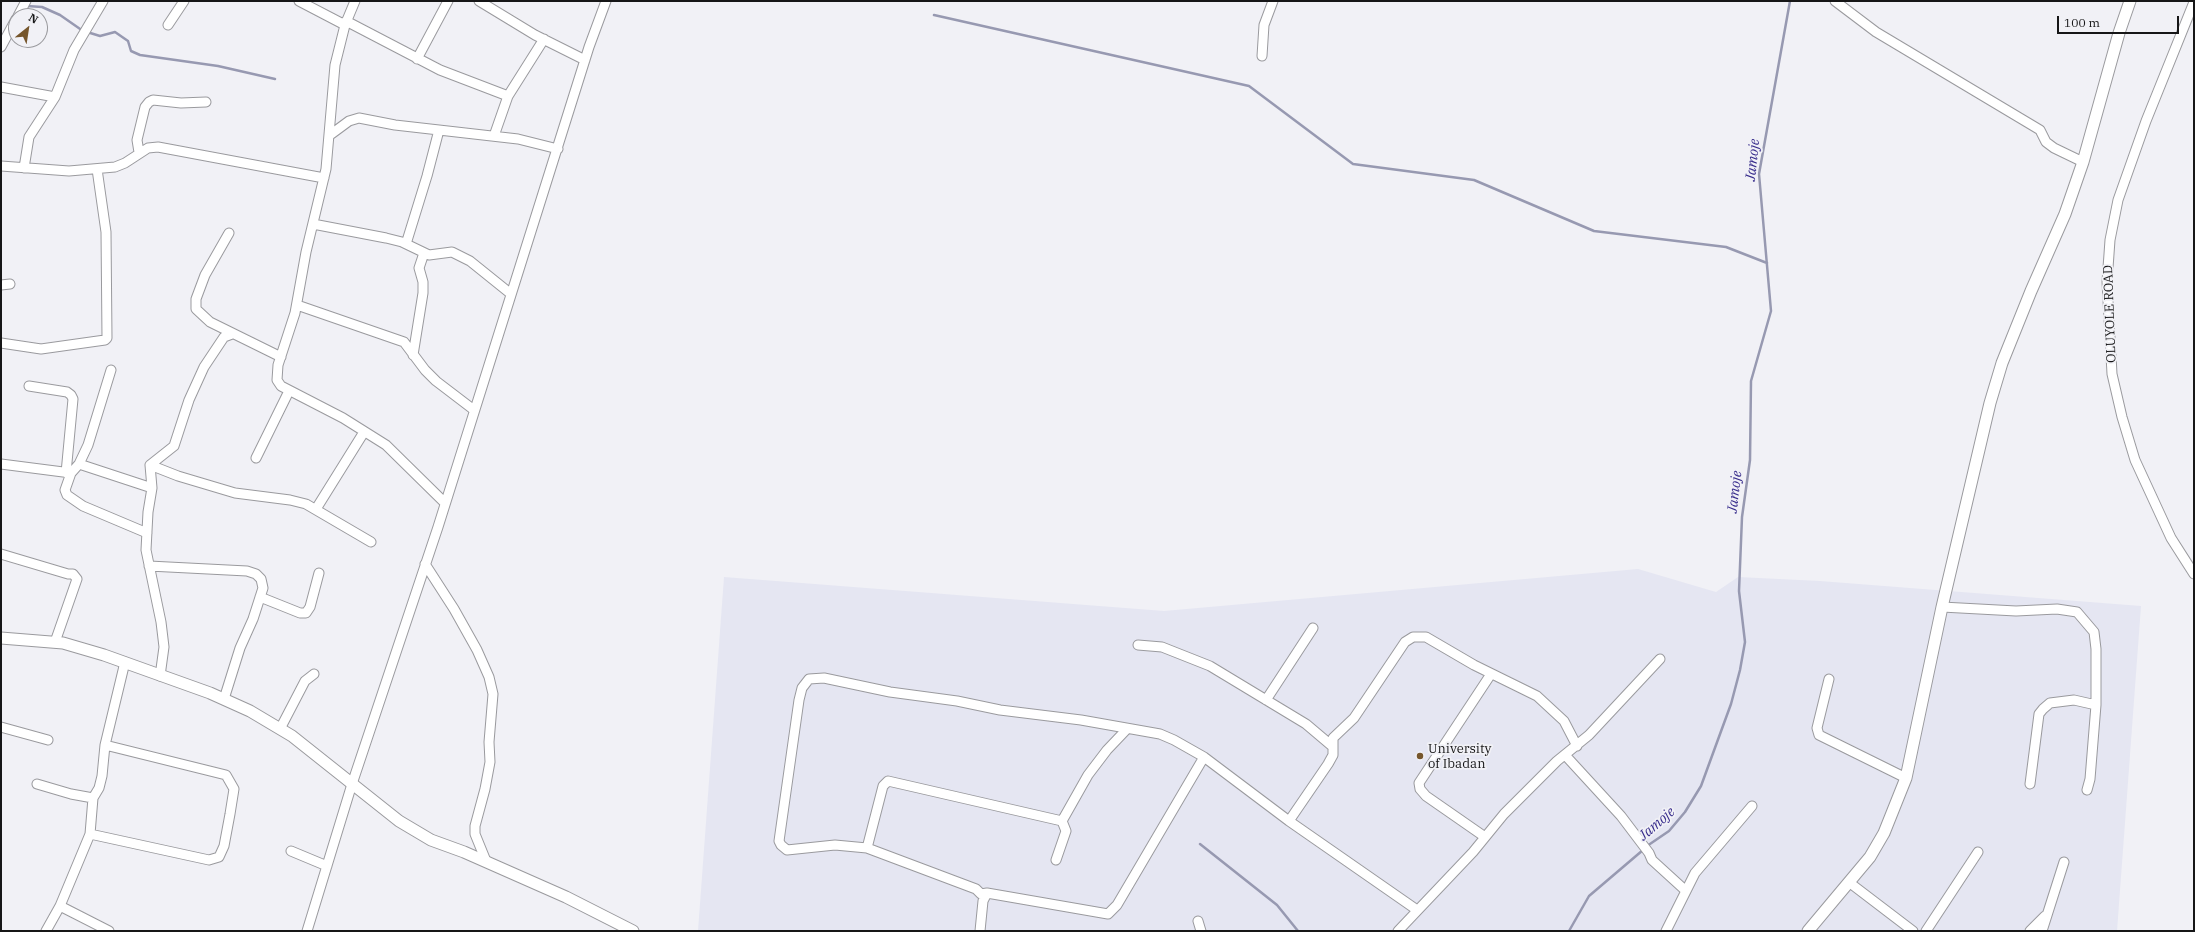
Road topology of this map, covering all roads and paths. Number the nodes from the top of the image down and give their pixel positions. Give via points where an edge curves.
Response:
1 (103, 1) edge
2 (184, 1) edge
3 (299, 1) edge
4 (355, 1) edge
5 (448, 1) edge
6 (479, 1) edge
7 (606, 1) edge
8 (1273, 1) edge
9 (1835, 1) edge
10 (2130, 1) edge
11 (2194, 2) edge
12 (346, 23) junction
13 (168, 25) dead end
14 (8, 34) edge
15 (544, 40) junction
16 (1, 47) edge
17 (1262, 56) dead end
18 (417, 59) junction
19 (586, 60) junction
20 (1, 87) edge
21 (508, 96) junction
22 (55, 97) junction
23 (206, 102) dead end
24 (439, 130) junction
25 (330, 135) junction
26 (494, 136) junction
27 (558, 149) junction
28 (139, 152) junction
29 (2083, 162) junction
30 (1, 166) edge
31 (24, 168) junction
32 (96, 169) junction
33 (324, 178) junction
34 (313, 224) junction
35 (229, 233) dead end
36 (406, 244) junction
37 (424, 253) junction
38 (511, 294) junction
39 (296, 305) junction
40 (232, 334) junction
41 (417, 340) junction
42 (1, 343) edge
43 (406, 344) junction
44 (413, 355) junction
45 (281, 357) junction
46 (110, 370) dead end
47 (29, 386) dead end
48 (289, 391) junction
49 (474, 410) junction
50 (364, 432) junction
51 (256, 458) dead end
52 (1, 464) edge
53 (79, 464) junction
54 (150, 465) junction
55 (69, 473) junction
56 (152, 488) junction
57 (446, 503) junction
58 (316, 509) junction
59 (147, 533) junction
60 (371, 542) dead end
61 (1, 554) edge
62 (425, 564) junction
63 (149, 566) junction
64 (319, 573) dead end
65 (2194, 574) edge
66 (260, 597) junction
67 (1942, 607) junction
68 (1313, 628) dead end
69 (1, 638) edge
70 (55, 642) junction
71 (1138, 645) dead end
72 (1660, 659) dead end
73 (125, 662) junction
74 (314, 674) dead end
75 (1491, 674) junction
76 (160, 676) junction
77 (1829, 679) dead end
78 (224, 699) junction
79 (1266, 700) junction
80 (2096, 705) junction
81 (1, 727) edge
82 (280, 729) junction
83 (1127, 730) junction
84 (48, 740) dead end
85 (105, 745) junction
86 (1332, 746) junction
87 (1577, 746) junction
88 (1565, 756) junction
89 (1204, 757) junction
90 (1906, 778) junction
91 (37, 784) dead end
92 (352, 784) junction
93 (2030, 784) dead end
94 (2087, 790) dead end
95 (93, 798) junction
96 (1752, 806) dead end
97 (1062, 821) junction
98 (1289, 821) junction
99 (90, 834) junction
100 (1485, 837) junction
101 (868, 848) junction
102 (291, 851) dead end
103 (1978, 852) dead end
104 (1056, 860) dead end
105 (486, 861) junction
106 (2064, 862) dead end
107 (327, 866) junction
108 (1850, 883) junction
109 (1686, 891) junction
110 (986, 893) junction
111 (60, 906) junction
112 (1417, 910) junction
113 (2046, 915) junction
114 (1198, 921) dead end
115 (46, 931) edge
116 (109, 931) edge
117 (307, 931) edge
118 (633, 931) edge
119 (980, 931) edge
120 (1202, 931) edge
121 (1398, 931) edge
122 (1666, 931) edge
123 (1808, 931) edge
124 (1913, 931) edge
125 (1926, 931) edge
126 (2030, 931) edge
127 (2042, 931) edge

1 - 22 street via 74,50
2 - 13 street
3 - 12 street
4 - 12 street
5 - 18 street
6 - 15 street
7 - 19 street
8 - 17 street via 1264,25
9 - 29 street via 1876,32 2035,126 2046,142
10 - 29 street
11 - 65 street, OLUYOLE ROAD via 2146,121 2118,200 2110,240 2107,282 2112,374 2135,460 2171,538
12 - 18 street
12 - 25 street via 335,65
14 - 16 street
15 - 19 street
15 - 21 street
18 - 21 street
19 - 27 street
20 - 22 street
21 - 26 street
22 - 31 street via 29,137
23 - 28 street via 149,102 145,107 137,140
24 - 25 street via 395,126 359,118 349,121
24 - 26 street
24 - 36 street
25 - 33 street
26 - 27 street
27 - 38 street
28 - 32 street via 115,167
28 - 33 street via 158,147
29 - 67 street via 2066,214 2002,363 1990,403
30 - 31 street
31 - 32 street via 69,171
32 - 42 street via 106,232 107,338 41,349
33 - 34 street
34 - 36 street
34 - 39 street
35 - 40 street via 205,275 195,306 201,315
36 - 37 street
37 - 38 street via 429,255 452,252 459,255
37 - 41 street via 419,268 423,288
38 - 49 street
39 - 43 street
39 - 45 street
40 - 45 street
40 - 54 street via 224,336 204,367 189,400 174,446
41 - 43 street
41 - 44 street
43 - 44 street
44 - 49 street via 436,381
45 - 48 street via 277,380
46 - 53 street via 88,445
47 - 55 street via 67,392 73,399
48 - 50 street
48 - 51 street
49 - 57 street
50 - 57 street via 386,445
50 - 58 street
52 - 55 street
53 - 55 street
53 - 56 street
54 - 56 street
54 - 58 street via 235,493 290,500
55 - 59 street via 64,490 68,495 83,506
56 - 59 street
57 - 62 street
58 - 60 street
59 - 63 street via 146,550
61 - 70 street via 73,574 77,579
62 - 92 street
62 - 105 street via 477,650 489,677 493,694 490,762 475,826 475,834
63 - 66 street via 247,571 261,579 263,588
63 - 76 street via 164,647
64 - 66 street via 306,613
66 - 78 street
67 - 80 street via 2016,611 2057,609 2077,612 2094,632
67 - 90 street
68 - 79 street
69 - 70 street
70 - 73 street
71 - 79 street via 1162,647 1210,666
72 - 87 street
73 - 76 street
73 - 85 street
74 - 82 street via 305,681
75 - 86 street via 1426,637 1413,637 1405,642 1354,718 1333,738
75 - 87 street via 1526,689 1549,706 1564,721
75 - 100 street via 1419,783 1426,796
76 - 78 street
77 - 90 street via 1817,728 1819,735
78 - 82 street via 250,710
79 - 86 street via 1306,724
80 - 93 street via 2074,700 2050,703 2043,709 2039,714
80 - 94 street
81 - 84 street
82 - 92 street
83 - 89 street via 1160,734
83 - 97 street via 1107,750 1088,775
83 - 101 street via 1081,720 1000,710 824,678 812,678 805,683 799,700 779,841 787,850 835,845
85 - 95 street via 102,776
85 - 99 street via 226,775 234,789 224,846 219,857 209,860
86 - 98 street via 1333,755 1328,764
87 - 88 street
88 - 100 street via 1504,814
88 - 109 street via 1621,816 1650,853 1652,860
89 - 98 street
89 - 110 street via 1117,905 1108,914
90 - 108 street via 1884,833
91 - 95 street
92 - 105 street via 400,821 431,840
92 - 107 street
95 - 99 street
96 - 109 street via 1706,858
97 - 101 street via 888,781 883,786
97 - 104 street via 1066,831
98 - 112 street
99 - 111 street
100 - 112 street
101 - 110 street via 976,889 981,894
102 - 107 street
103 - 125 street
105 - 118 street
106 - 113 street
107 - 117 street
108 - 123 street
108 - 124 street
109 - 122 street
110 - 119 street
111 - 115 street
111 - 116 street
112 - 121 street
113 - 126 street
113 - 127 street
114 - 120 street

